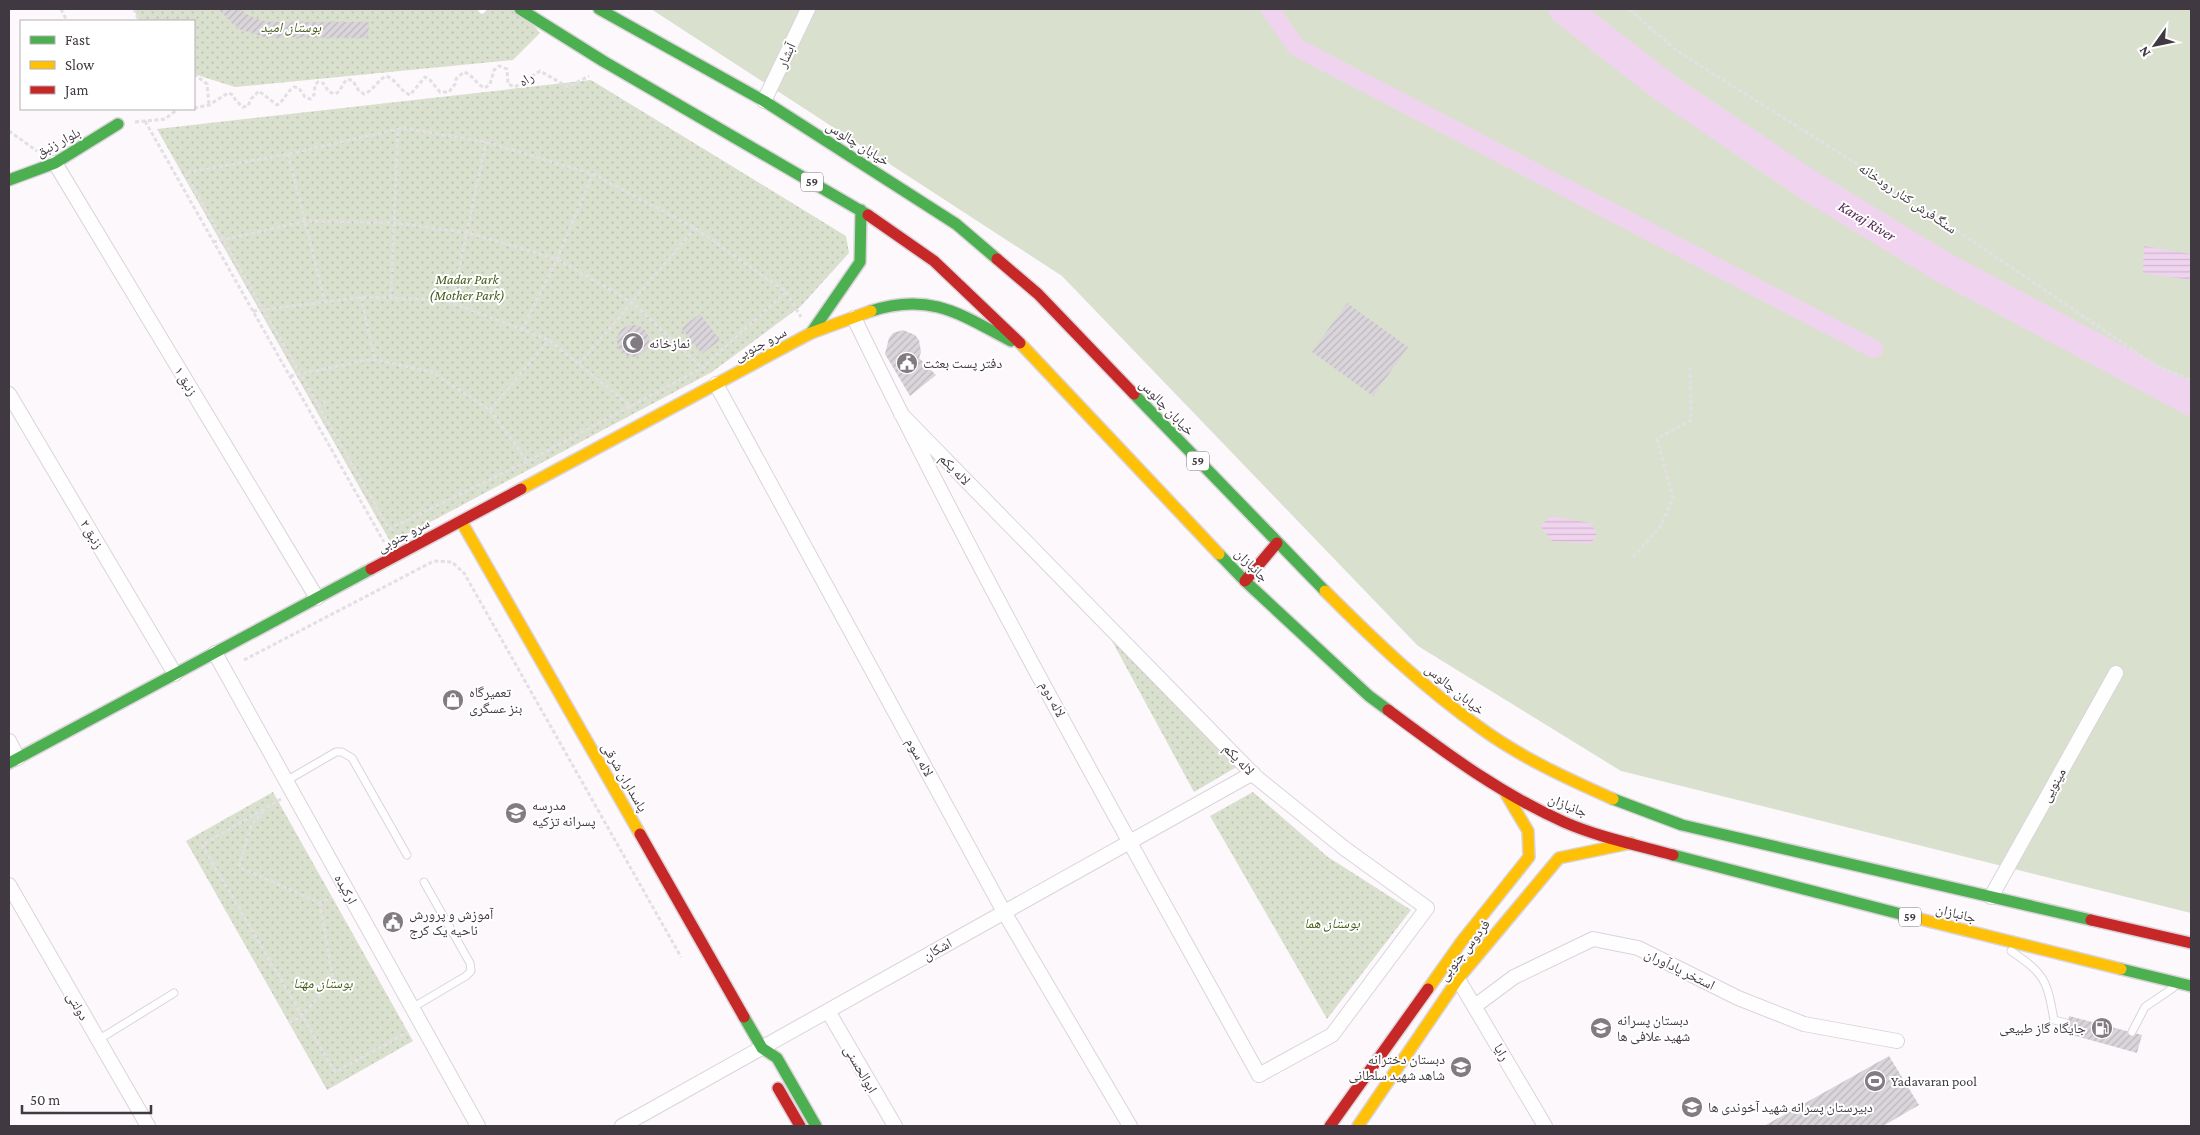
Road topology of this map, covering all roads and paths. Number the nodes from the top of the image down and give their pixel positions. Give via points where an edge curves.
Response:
1 (520, 9) edge
2 (599, 9) edge
3 (808, 9) edge
4 (1629, 9) edge
5 (603, 61) junction
6 (195, 75) edge
7 (764, 101) junction
8 (209, 105) junction
9 (195, 108) edge
10 (177, 110) edge
11 (118, 124) dead end
12 (398, 129) junction
13 (9, 131) edge
14 (486, 142) junction
15 (288, 154) junction
16 (55, 164) junction
17 (185, 173) junction
18 (594, 174) junction
19 (176, 176) junction
20 (9, 180) edge
21 (861, 210) junction
22 (307, 221) junction
23 (395, 223) junction
24 (695, 228) junction
25 (468, 233) junction
26 (223, 240) junction
27 (214, 242) junction
28 (558, 259) junction
29 (786, 292) junction
30 (361, 297) junction
31 (391, 298) junction
32 (326, 302) junction
33 (452, 303) junction
34 (633, 303) junction
35 (262, 309) junction
36 (253, 311) junction
37 (854, 318) junction
38 (522, 330) junction
39 (811, 333) junction
40 (549, 340) junction
41 (1023, 346) junction
42 (375, 360) junction
43 (579, 364) junction
44 (1690, 366) dead end
45 (702, 368) junction
46 (298, 373) junction
47 (290, 376) junction
48 (2191, 380) edge
49 (716, 384) junction
50 (9, 394) edge
51 (326, 401) dead end
52 (317, 406) junction
53 (631, 406) junction
54 (490, 410) junction
55 (901, 414) junction
56 (646, 422) junction
57 (528, 461) junction
58 (538, 480) junction
59 (461, 521) junction
60 (1277, 543) junction
61 (1633, 557) dead end
62 (392, 558) junction
63 (1246, 581) junction
64 (317, 598) junction
65 (215, 653) junction
66 (225, 670) junction
67 (175, 674) junction
68 (2116, 674) dead end
69 (9, 742) edge
70 (14, 760) edge
71 (1253, 773) junction
72 (290, 787) junction
73 (1506, 794) junction
74 (266, 807) junction
75 (1129, 842) junction
76 (1631, 842) junction
77 (407, 855) dead end
78 (1821, 858) joint
79 (424, 882) dead end
80 (9, 885) edge
81 (331, 896) dead end
82 (1991, 897) junction
83 (320, 903) junction
84 (1004, 912) junction
85 (1992, 938) junction
86 (2191, 943) edge
87 (680, 957) dead end
88 (1458, 979) junction
89 (2185, 985) edge
90 (174, 993) dead end
91 (1475, 1006) junction
92 (412, 1008) junction
93 (828, 1011) junction
94 (302, 1016) junction
95 (289, 1023) dead end
96 (2066, 1023) dead end
97 (408, 1032) dead end
98 (2132, 1032) dead end
99 (98, 1040) junction
100 (1897, 1040) dead end
101 (762, 1048) junction
102 (764, 1062) dead end
103 (1259, 1075) joint
104 (772, 1078) dead end
105 (148, 1126) edge
106 (478, 1126) edge
107 (622, 1126) edge
108 (800, 1126) edge
109 (816, 1126) edge
110 (895, 1126) edge
111 (1130, 1126) edge
112 (1330, 1126) edge
113 (1358, 1126) edge
114 (1545, 1126) edge

1 - 5 main road, 59
2 - 7 main road, خیابان چالوس / 59
3 - 7 street, آبشار
4 - 48 path, سنگ‌فرش کنار رودخانه via 1678,52 1884,181 2158,367
5 - 8 path, راه via 595,73 568,87 540,71 515,87 508,84 507,69 499,66 485,88 464,72 449,92 440,92 425,77 410,95 402,92 394,79 386,76 371,92 364,94 353,81 344,82 340,92 334,94 318,82 310,99 294,87 283,102 277,104 259,91 248,106 242,107 234,95 228,94
5 - 21 main road, 59
6 - 8 path via 207,84
7 - 60 main road, خیابان چالوس / 59 via 956,224 1038,294
8 - 9 path, راه
10 - 19 path via 165,118 145,121
11 - 16 main road, بلوار زنبق
12 - 14 path
12 - 15 path
12 - 23 path
13 - 16 path
14 - 18 path
14 - 25 path
15 - 17 path
15 - 22 path
16 - 20 main road, بلوار زنبق
16 - 64 street, زنبق ۱
17 - 19 path
17 - 26 path
18 - 24 path
18 - 28 path
19 - 27 path
21 - 39 main road via 860,262
21 - 41 main road, 59 via 934,260
22 - 23 path
22 - 26 path
22 - 32 path
23 - 25 path
23 - 31 path
24 - 29 path
24 - 34 path
25 - 28 path
25 - 33 path
26 - 27 path
26 - 35 path
27 - 36 path
28 - 34 path
28 - 38 path
29 - 39 path
29 - 45 path
30 - 31 path
30 - 32 path
30 - 42 path
31 - 33 path
32 - 35 path
33 - 38 path
34 - 43 path
34 - 45 path
35 - 36 path
35 - 46 path
36 - 47 path
37 - 39 main road, سرو جنوبی
37 - 41 main road, سرو جنوبی via 915,302 951,311
37 - 55 street, لاله دوم
38 - 40 path
39 - 49 main road, سرو جنوبی
40 - 43 path
40 - 54 path
41 - 63 main road, جانبازان / 59
42 - 46 path
42 - 54 path via 432,372
43 - 53 path
44 - 61 path via 1691,420 1658,439 1673,498 1661,526
45 - 49 path
45 - 53 path
46 - 47 path
46 - 52 path
47 - 62 path
49 - 56 main road, سرو جنوبی
49 - 84 street, لاله سوم
50 - 67 street, زنبق ۲
51 - 52 path
52 - 57 path via 389,529
53 - 56 path
53 - 57 path
54 - 57 path
55 - 71 street, لاله یکم
55 - 75 street, لاله دوم
56 - 58 main road, سرو جنوبی
57 - 58 path
58 - 59 main road, سرو جنوبی
59 - 62 main road, سرو جنوبی
59 - 101 main road, پاسداران شرقی
60 - 63 main road
60 - 78 main road, خیابان چالوس / 59 via 1398,663 1483,730 1552,771 1616,801 1682,825
62 - 64 main road, سرو جنوبی
63 - 73 main road, جانبازان / 59 via 1369,696
64 - 65 main road, سرو جنوبی
65 - 66 street, ارکیده
65 - 67 main road, سرو جنوبی
66 - 72 street, ارکیده
66 - 87 path via 434,561 452,562 464,573
67 - 70 main road, سرو جنوبی
68 - 82 street, مینویی
69 - 70 street
71 - 75 street, اشکان
71 - 103 street, لاله یکم via 1344,848 1428,908 1332,1034
72 - 74 path
72 - 77 lane via 336,752 348,755
72 - 92 street, ارکیده
73 - 76 main road, جانبازان / 59 via 1566,823
73 - 112 main road, فردوس جنوبی via 1528,830 1529,857 1462,940
74 - 83 path via 252,825 239,866
74 - 94 path via 202,845
75 - 84 street, اشکان
75 - 103 street, لاله دوم
76 - 85 main road, جانبازان / 59
76 - 88 main road, فردوس جنوبی via 1559,858
78 - 82 main road, جانبازان / 59
79 - 92 lane via 470,963 471,971
80 - 99 street, دولتی
81 - 83 path
82 - 86 main road, جانبازان / 59
83 - 94 path via 332,980
84 - 93 street, اشکان
84 - 111 street, لاله سوم
85 - 89 main road, جانبازان / 59
85 - 96 lane via 2029,964 2048,985 2054,1020
88 - 91 street, رایا
88 - 113 main road, فردوس جنوبی
89 - 98 lane via 2145,1007
90 - 99 lane
91 - 100 street, استخر یادآوران via 1514,977 1593,939 1638,948 1738,998 1804,1024
91 - 114 street, رایا
92 - 106 street, ارکیده
93 - 101 street, اشکان
93 - 110 street, ابوالحسنی
94 - 95 path
94 - 97 path via 335,1072
99 - 105 street, دولتی
101 - 102 main road, پاسداران شرقی
101 - 107 street, اشکان
101 - 109 main road, پاسداران شرقی via 777,1058
104 - 108 main road

